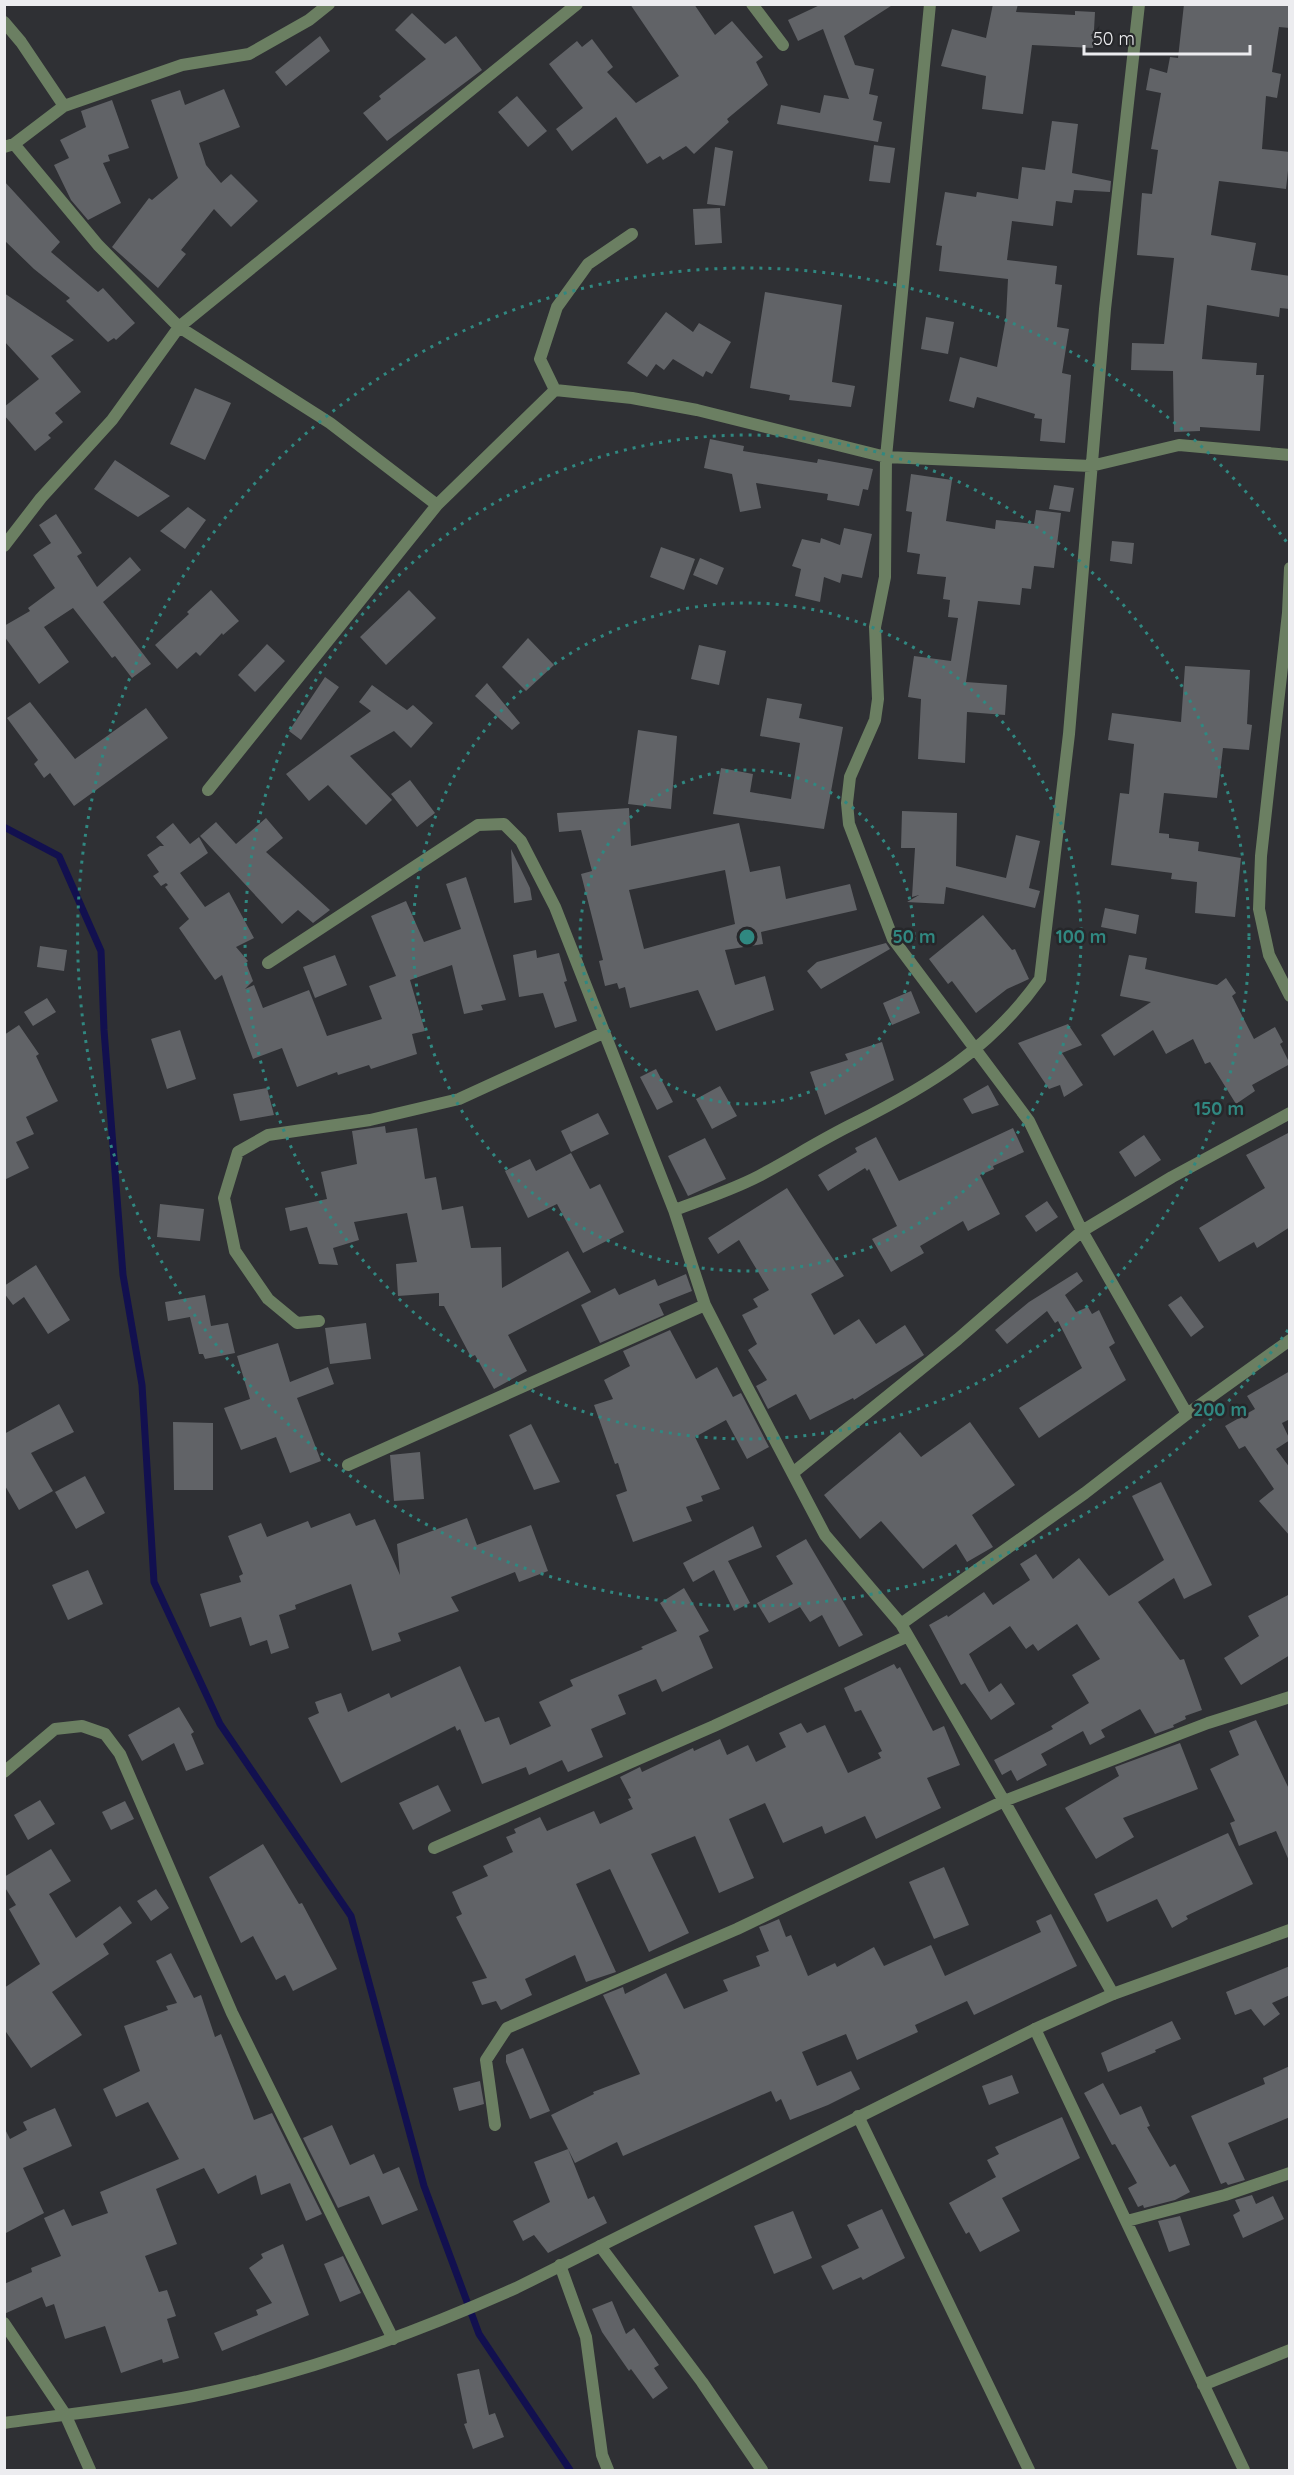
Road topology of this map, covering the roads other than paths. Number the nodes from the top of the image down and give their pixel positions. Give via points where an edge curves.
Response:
1 (329, 4) edge
2 (577, 4) edge
3 (752, 4) edge
4 (930, 4) edge
5 (1139, 4) edge
6 (4, 21) edge
7 (783, 45) dead end
8 (64, 106) junction
9 (9, 146) edge
10 (632, 234) dead end
11 (178, 327) junction
12 (555, 390) junction
13 (1290, 455) edge
14 (886, 457) junction
15 (1091, 465) junction
16 (437, 505) junction
17 (4, 546) edge
18 (1290, 568) edge
19 (208, 790) dead end
20 (268, 963) dead end
21 (1290, 996) edge
22 (603, 1033) junction
23 (978, 1049) junction
24 (1290, 1113) edge
25 (674, 1210) junction
26 (1082, 1231) junction
27 (705, 1305) junction
28 (319, 1321) dead end
29 (1290, 1340) edge
30 (1187, 1414) junction
31 (348, 1465) dead end
32 (794, 1472) junction
33 (900, 1624) junction
34 (908, 1636) junction
35 (1290, 1697) edge
36 (4, 1772) edge
37 (1004, 1801) junction
38 (434, 1848) dead end
39 (1290, 1930) edge
40 (1113, 1994) junction
41 (1035, 2029) junction
42 (858, 2116) junction
43 (495, 2125) dead end
44 (1290, 2173) edge
45 (1128, 2221) junction
46 (600, 2246) junction
47 (560, 2265) junction
48 (4, 2323) edge
49 (393, 2339) junction
50 (1290, 2350) edge
51 (1203, 2385) junction
52 (65, 2414) junction
53 (4, 2423) edge
54 (90, 2470) edge
55 (608, 2470) edge
56 (762, 2470) edge
57 (1029, 2470) edge
58 (1244, 2470) edge

1 - 8 street via 249,54 182,65
2 - 11 street
3 - 7 street
4 - 14 street
5 - 15 street
6 - 8 street
8 - 9 street
9 - 11 street
10 - 12 street via 588,264 556,307 540,359
11 - 16 street via 330,423
11 - 17 street via 112,420 41,498
12 - 14 street via 697,410
12 - 16 street
13 - 15 street via 1179,445
14 - 15 street
14 - 23 street via 885,577 875,627 878,699 875,720 850,777 849,824 893,939
15 - 23 street via 1069,734 1040,979 1017,1011
16 - 19 street
18 - 21 street via 1259,909 1269,955
20 - 22 street via 478,825 504,824 521,841 555,908
22 - 25 street
22 - 28 street via 459,1099 370,1120 268,1135 238,1152 224,1198 235,1251 268,1299 297,1323
23 - 25 street via 884,1110 757,1177
23 - 26 street via 1029,1121
24 - 26 street
25 - 27 street
26 - 30 street
26 - 32 street via 958,1340
27 - 31 street
27 - 32 street
29 - 30 street
30 - 33 street
32 - 33 street via 825,1535
33 - 34 street
34 - 37 street
34 - 38 street
35 - 37 street via 1208,1723
36 - 49 street via 55,1729 82,1726 105,1734 120,1754 232,2013
37 - 40 street
37 - 43 street via 737,1929 507,2028 486,2060
39 - 40 street
40 - 41 street
41 - 42 street
41 - 45 street
42 - 46 street
42 - 57 street
44 - 45 street
45 - 51 street
46 - 47 street
46 - 56 street
47 - 49 street via 516,2288
47 - 55 street via 586,2337 602,2455
48 - 52 street
49 - 52 street via 275,2376 193,2396
50 - 51 street
51 - 58 street
52 - 53 street
52 - 54 street

